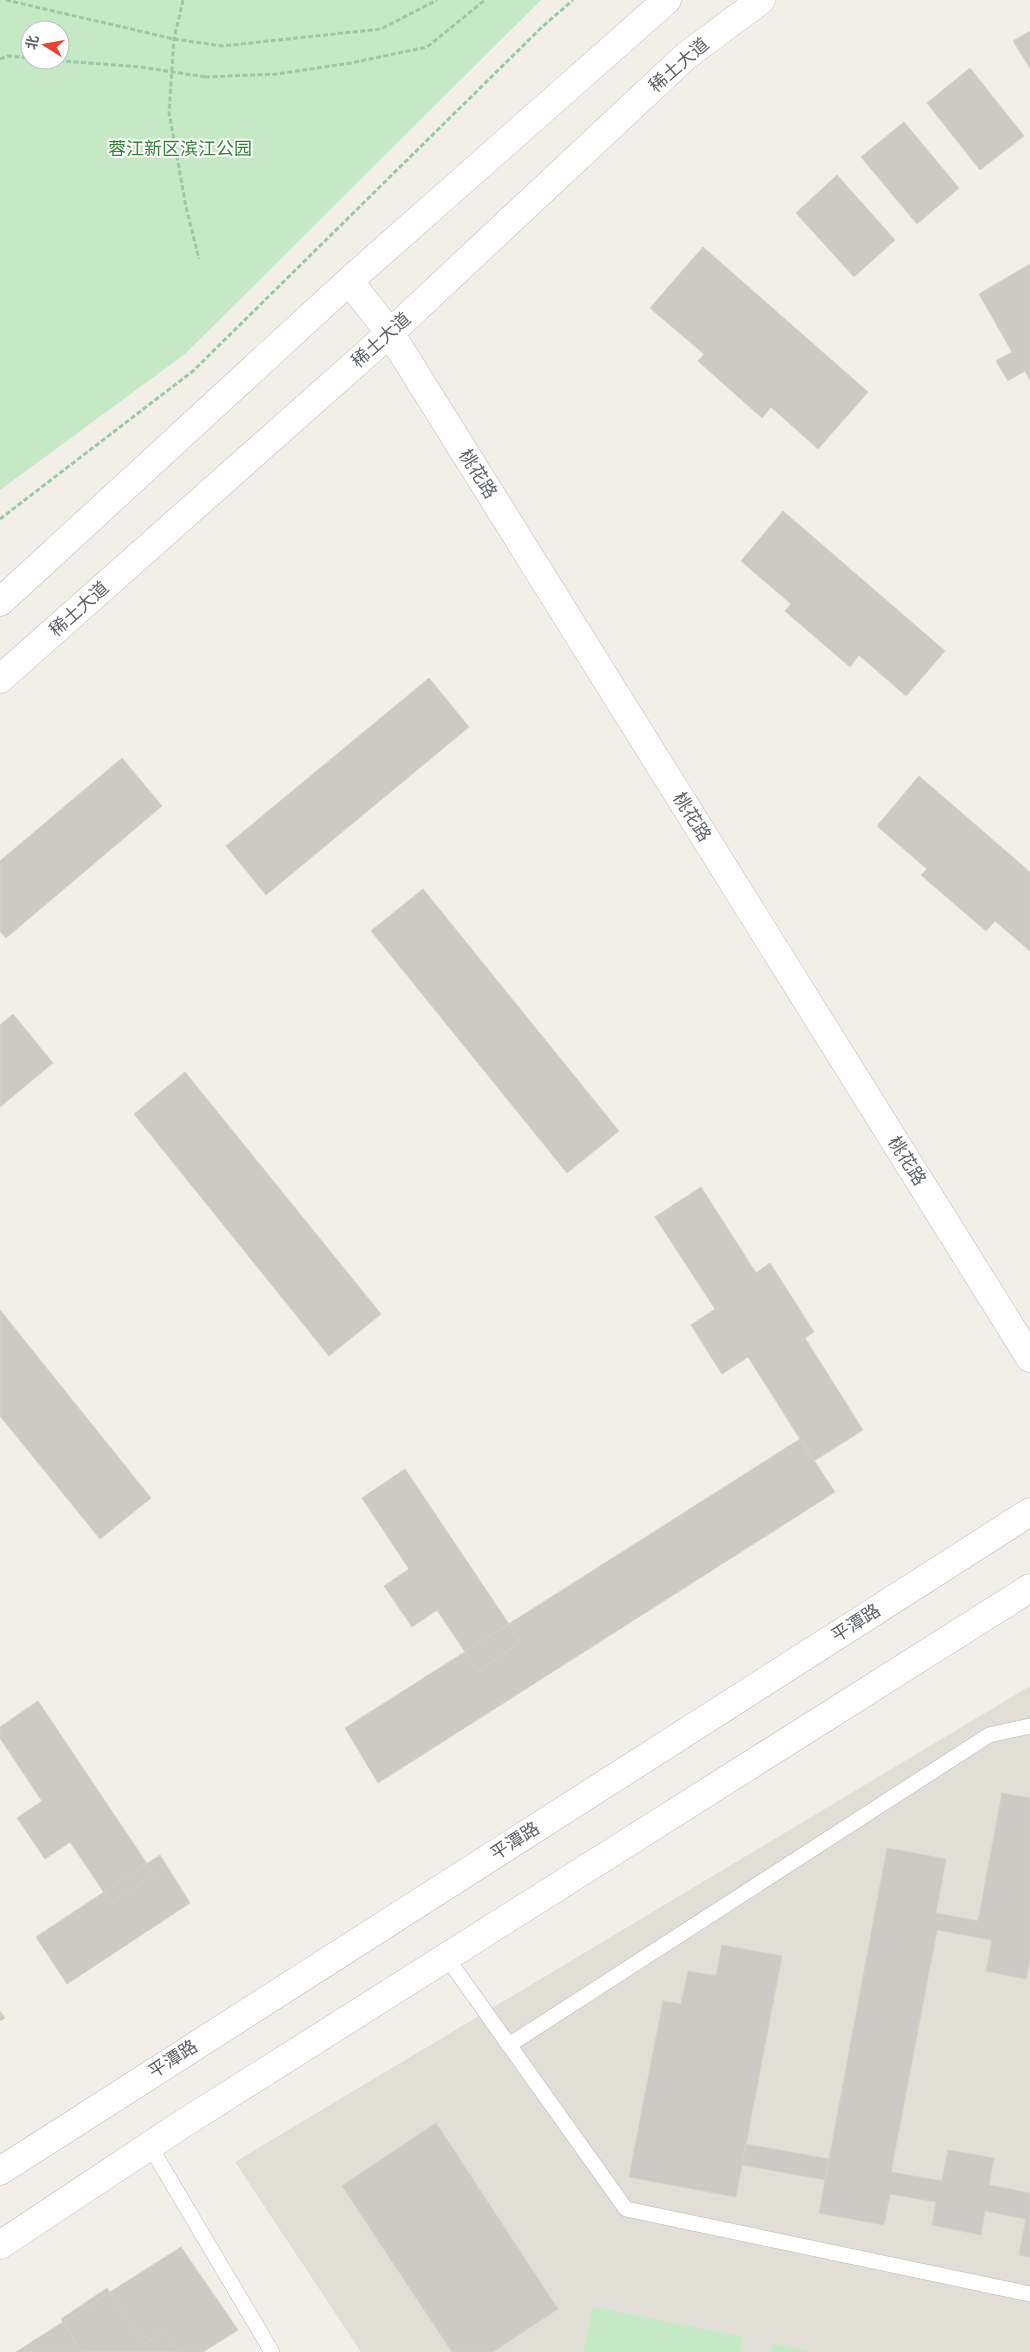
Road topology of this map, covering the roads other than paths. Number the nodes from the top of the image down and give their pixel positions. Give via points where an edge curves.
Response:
1 (667, 0) edge
2 (761, 0) edge
3 (349, 280) junction
4 (390, 333) junction
5 (0, 602) edge
6 (0, 679) edge
7 (1030, 1358) edge
8 (1030, 1512) edge
9 (1030, 1588) edge
10 (1030, 1726) edge
11 (447, 1958) junction
12 (509, 2046) junction
13 (150, 2146) junction
14 (0, 2171) edge
15 (0, 2245) edge
16 (1030, 2294) edge
17 (272, 2352) edge

1 - 3 street
2 - 4 street, 稀土大道 via 686,56
3 - 4 street, 桃花路
3 - 5 street
4 - 6 street, 稀土大道
4 - 7 street, 桃花路
8 - 14 street, 平潭路
9 - 11 street
10 - 12 lane via 989,1735
11 - 12 lane
11 - 13 street
12 - 16 lane via 626,2209
13 - 15 street
13 - 17 lane

